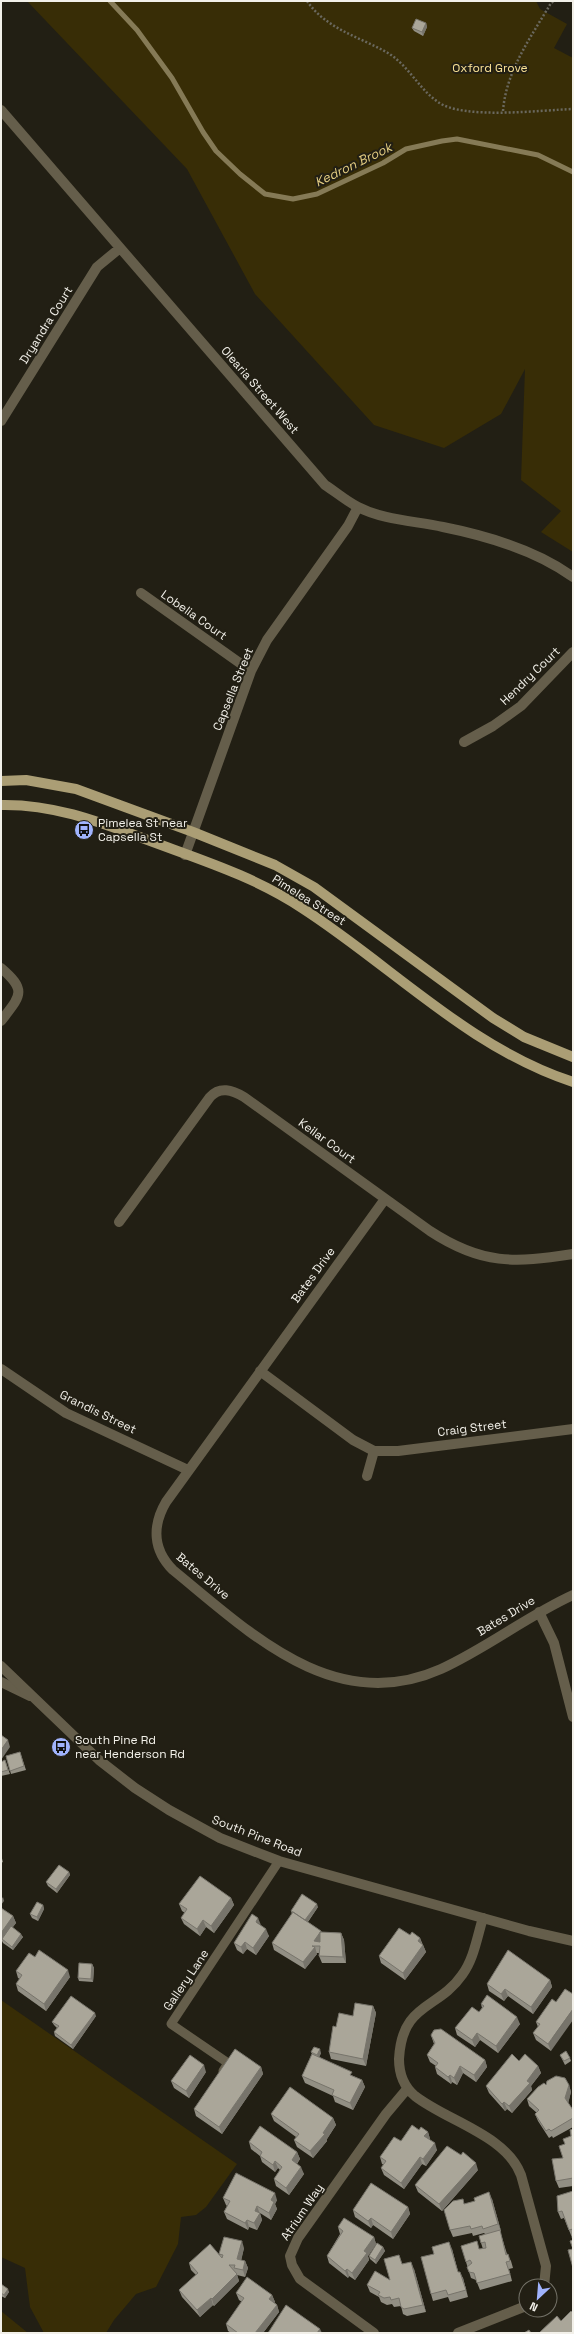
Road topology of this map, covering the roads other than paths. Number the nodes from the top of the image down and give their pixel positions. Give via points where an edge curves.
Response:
1 (1, 110) edge
2 (120, 248) junction
3 (1, 421) edge
4 (358, 507) junction
5 (573, 577) edge
6 (141, 593) dead end
7 (573, 652) edge
8 (251, 671) junction
9 (464, 742) dead end
10 (1, 781) edge
11 (1, 805) edge
12 (193, 832) junction
13 (185, 854) junction
14 (1, 968) edge
15 (1, 1021) edge
16 (573, 1057) edge
17 (573, 1082) edge
18 (385, 1199) junction
19 (119, 1222) dead end
20 (573, 1254) edge
21 (1, 1369) edge
22 (260, 1371) junction
23 (573, 1429) edge
24 (374, 1451) junction
25 (188, 1470) junction
26 (367, 1476) dead end
27 (573, 1595) edge
28 (539, 1612) junction
29 (1, 1666) edge
30 (1, 1682) edge
31 (36, 1698) junction
32 (573, 1717) edge
33 (279, 1861) junction
34 (483, 1918) junction
35 (528, 1931) junction
36 (573, 1941) edge
37 (573, 1948) edge
38 (216, 2082) edge
39 (407, 2089) junction
40 (545, 2278) edge
41 (518, 2309) edge
42 (374, 2333) edge
43 (458, 2333) edge

1 - 2 street, Olearia Street West
2 - 3 street, Dryandra Court via 97,267
2 - 4 street, Olearia Street West via 325,485
4 - 5 street, Olearia Street West via 395,518 502,541 563,569
4 - 8 street, Capsella Street via 348,526 267,640
6 - 8 street, Lobelia Court
7 - 9 street, Hendry Court via 521,706
8 - 12 street, Capsella Street
10 - 12 main road, Pimelea Street via 26,780 76,789
11 - 13 main road, Pimelea Street via 44,807 73,813
12 - 13 street, Capsella Street
12 - 16 main road, Pimelea Street via 275,865 314,887 493,1018 524,1037
13 - 17 main road, Pimelea Street via 242,876 279,894 312,914 481,1038 522,1062
14 - 15 street via 16,981 20,991
18 - 19 street, Keilar Court via 244,1097 222,1090 210,1096
18 - 20 street, Keilar Court via 439,1237 479,1256 509,1260
18 - 22 street, Bates Drive
21 - 25 street, Grandis Street via 66,1413
22 - 24 street, Craig Street via 353,1440
22 - 25 street, Bates Drive
23 - 24 street, Craig Street via 398,1451
24 - 26 street
25 - 28 street, Bates Drive via 166,1502 157,1523 157,1542 165,1562 266,1644 305,1667 332,1676 366,1682 414,1678 455,1662
27 - 28 street, Bates Drive
28 - 32 street via 554,1643
29 - 31 street, South Pine Road
30 - 31 street
31 - 33 street, South Pine Road via 99,1760 135,1788 220,1838
33 - 34 street, South Pine Road
33 - 38 lane, Gallery Lane via 170,2024 228,2063
34 - 35 street, South Pine Road
34 - 39 street via 463,1974 452,1986 418,2012 403,2034 399,2066
35 - 36 street, South Pine Road
35 - 37 street, South Pine Road
39 - 40 street via 420,2100 500,2147 514,2162 521,2176 546,2266
39 - 42 street, Atrium Way via 386,2114 298,2238 290,2256 294,2270 304,2283
41 - 43 street

